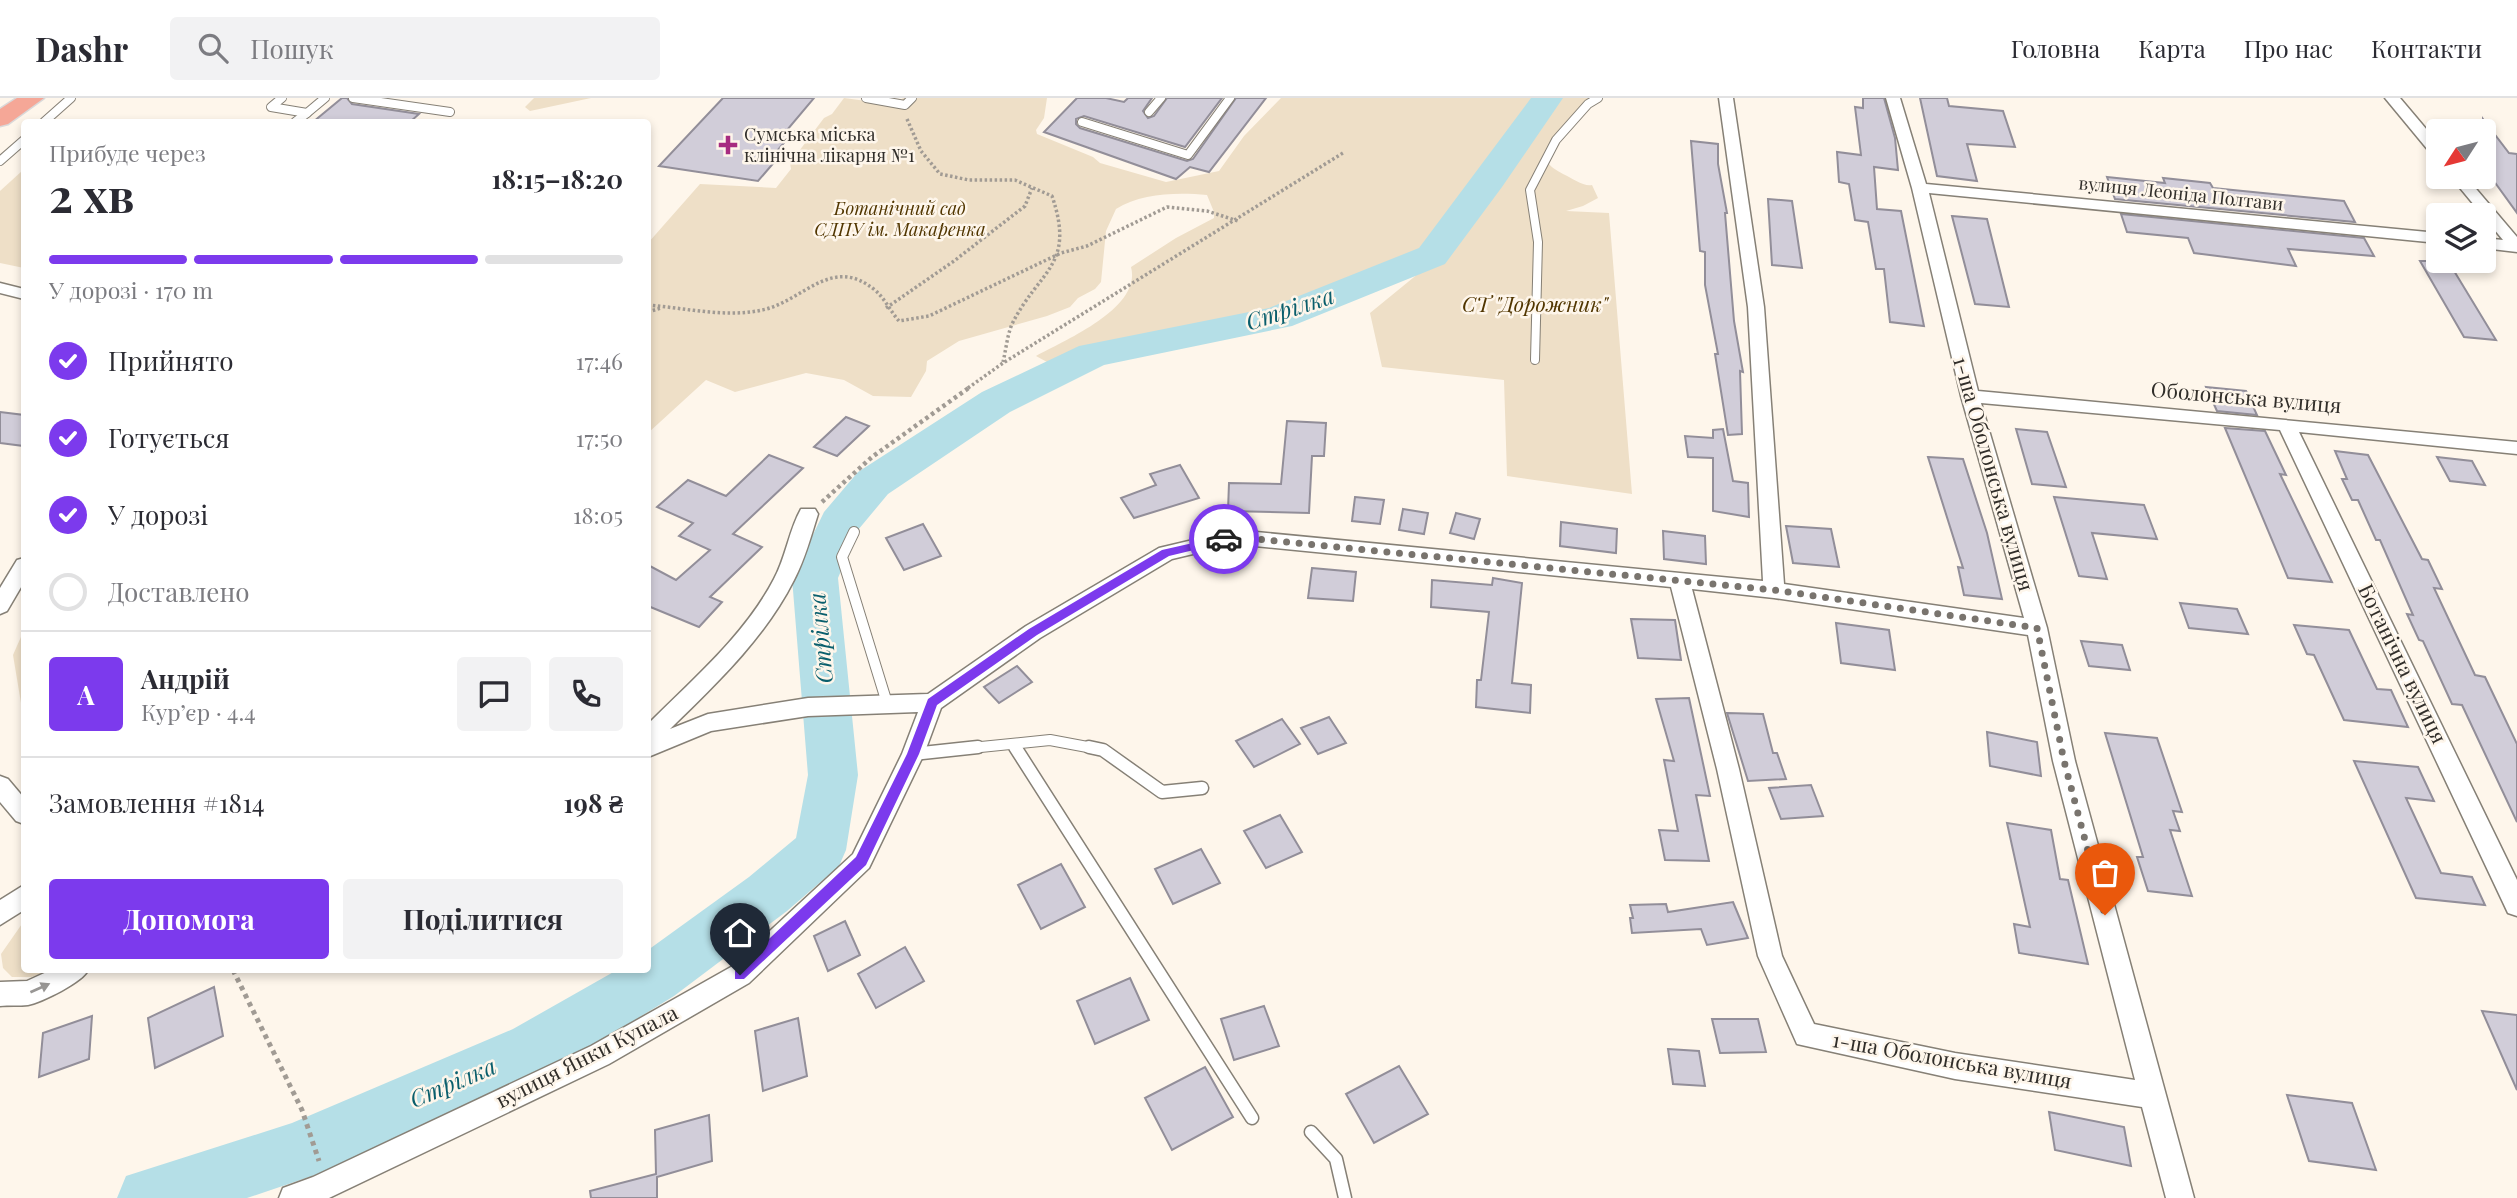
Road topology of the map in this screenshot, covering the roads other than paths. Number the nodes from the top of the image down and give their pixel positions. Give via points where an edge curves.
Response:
1 (33, 98) edge
2 (71, 98) edge
3 (282, 98) edge
4 (325, 98) edge
5 (354, 98) edge
6 (866, 98) edge
7 (912, 98) edge
8 (1161, 98) edge
9 (1230, 98) edge
10 (1598, 98) edge
11 (1727, 98) edge
12 (1893, 98) edge
13 (2392, 98) edge
14 (450, 112) dead end
15 (1149, 112) dead end
16 (307, 113) junction
17 (0, 119) edge
18 (47, 119) edge
19 (299, 119) edge
20 (1082, 122) dead end
21 (2426, 139) edge
22 (21, 142) edge
23 (0, 161) edge
24 (1920, 188) junction
25 (2468, 189) edge
26 (2426, 237) edge
27 (2496, 244) edge
28 (2517, 246) edge
29 (0, 288) edge
30 (21, 292) edge
31 (1535, 360) dead end
32 (1970, 396) junction
33 (2286, 424) junction
34 (2517, 448) edge
35 (808, 514) road end
36 (854, 532) dead end
37 (14, 569) edge
38 (1679, 579) junction
39 (1774, 590) junction
40 (0, 606) edge
41 (2037, 628) junction
42 (887, 703) junction
43 (932, 703) junction
44 (651, 734) edge
45 (1013, 744) junction
46 (651, 746) edge
47 (913, 754) junction
48 (0, 786) edge
49 (1202, 788) dead end
50 (21, 810) edge
51 (21, 898) edge
52 (2517, 905) edge
53 (0, 914) edge
54 (70, 973) edge
55 (0, 993) edge
56 (2152, 1095) junction
57 (1252, 1118) dead end
58 (1311, 1132) dead end
59 (310, 1195) edge
60 (1345, 1198) edge
61 (2180, 1198) edge

1 - 17 main road
2 - 18 lane
3 - 16 lane via 271,107
4 - 16 lane
5 - 14 lane
6 - 7 lane via 905,105
8 - 15 lane
9 - 20 lane via 1188,155
10 - 31 lane via 1556,140 1530,190 1538,242
11 - 39 street via 1756,307
12 - 24 street, 1-ша Оболонська вулиця
13 - 21 street
16 - 19 lane
22 - 23 lane
24 - 26 street, вулиця Леоніда Полтави
24 - 32 street, 1-ша Оболонська вулиця
25 - 28 street
27 - 28 street
29 - 30 street
32 - 33 street, Оболонська вулиця
32 - 41 street, 1-ша Оболонська вулиця
33 - 34 street, Оболонська вулиця
33 - 52 street, Ботанічна вулиця
35 - 44 street via 779,588 730,657
36 - 42 lane via 842,557
37 - 40 street
38 - 39 street
38 - 43 street via 1235,537 1166,553 1033,632
38 - 56 street, 1-ша Оболонська вулиця via 1770,956 1806,1035 1955,1066
39 - 41 street
41 - 56 street, 1-ша Оболонська вулиця via 2064,761
42 - 43 street
42 - 46 street via 808,707 708,723
43 - 47 street, вулиця Янки Купала
45 - 47 lane
45 - 49 lane via 1050,740 1103,750 1162,792
45 - 57 lane
47 - 59 street, вулиця Янки Купала via 861,861 740,975 600,1055
48 - 50 street
51 - 53 street
55 -> 54 street via 29,993
56 - 61 street, 1-ша Оболонська вулиця
58 - 60 lane via 1336,1159

